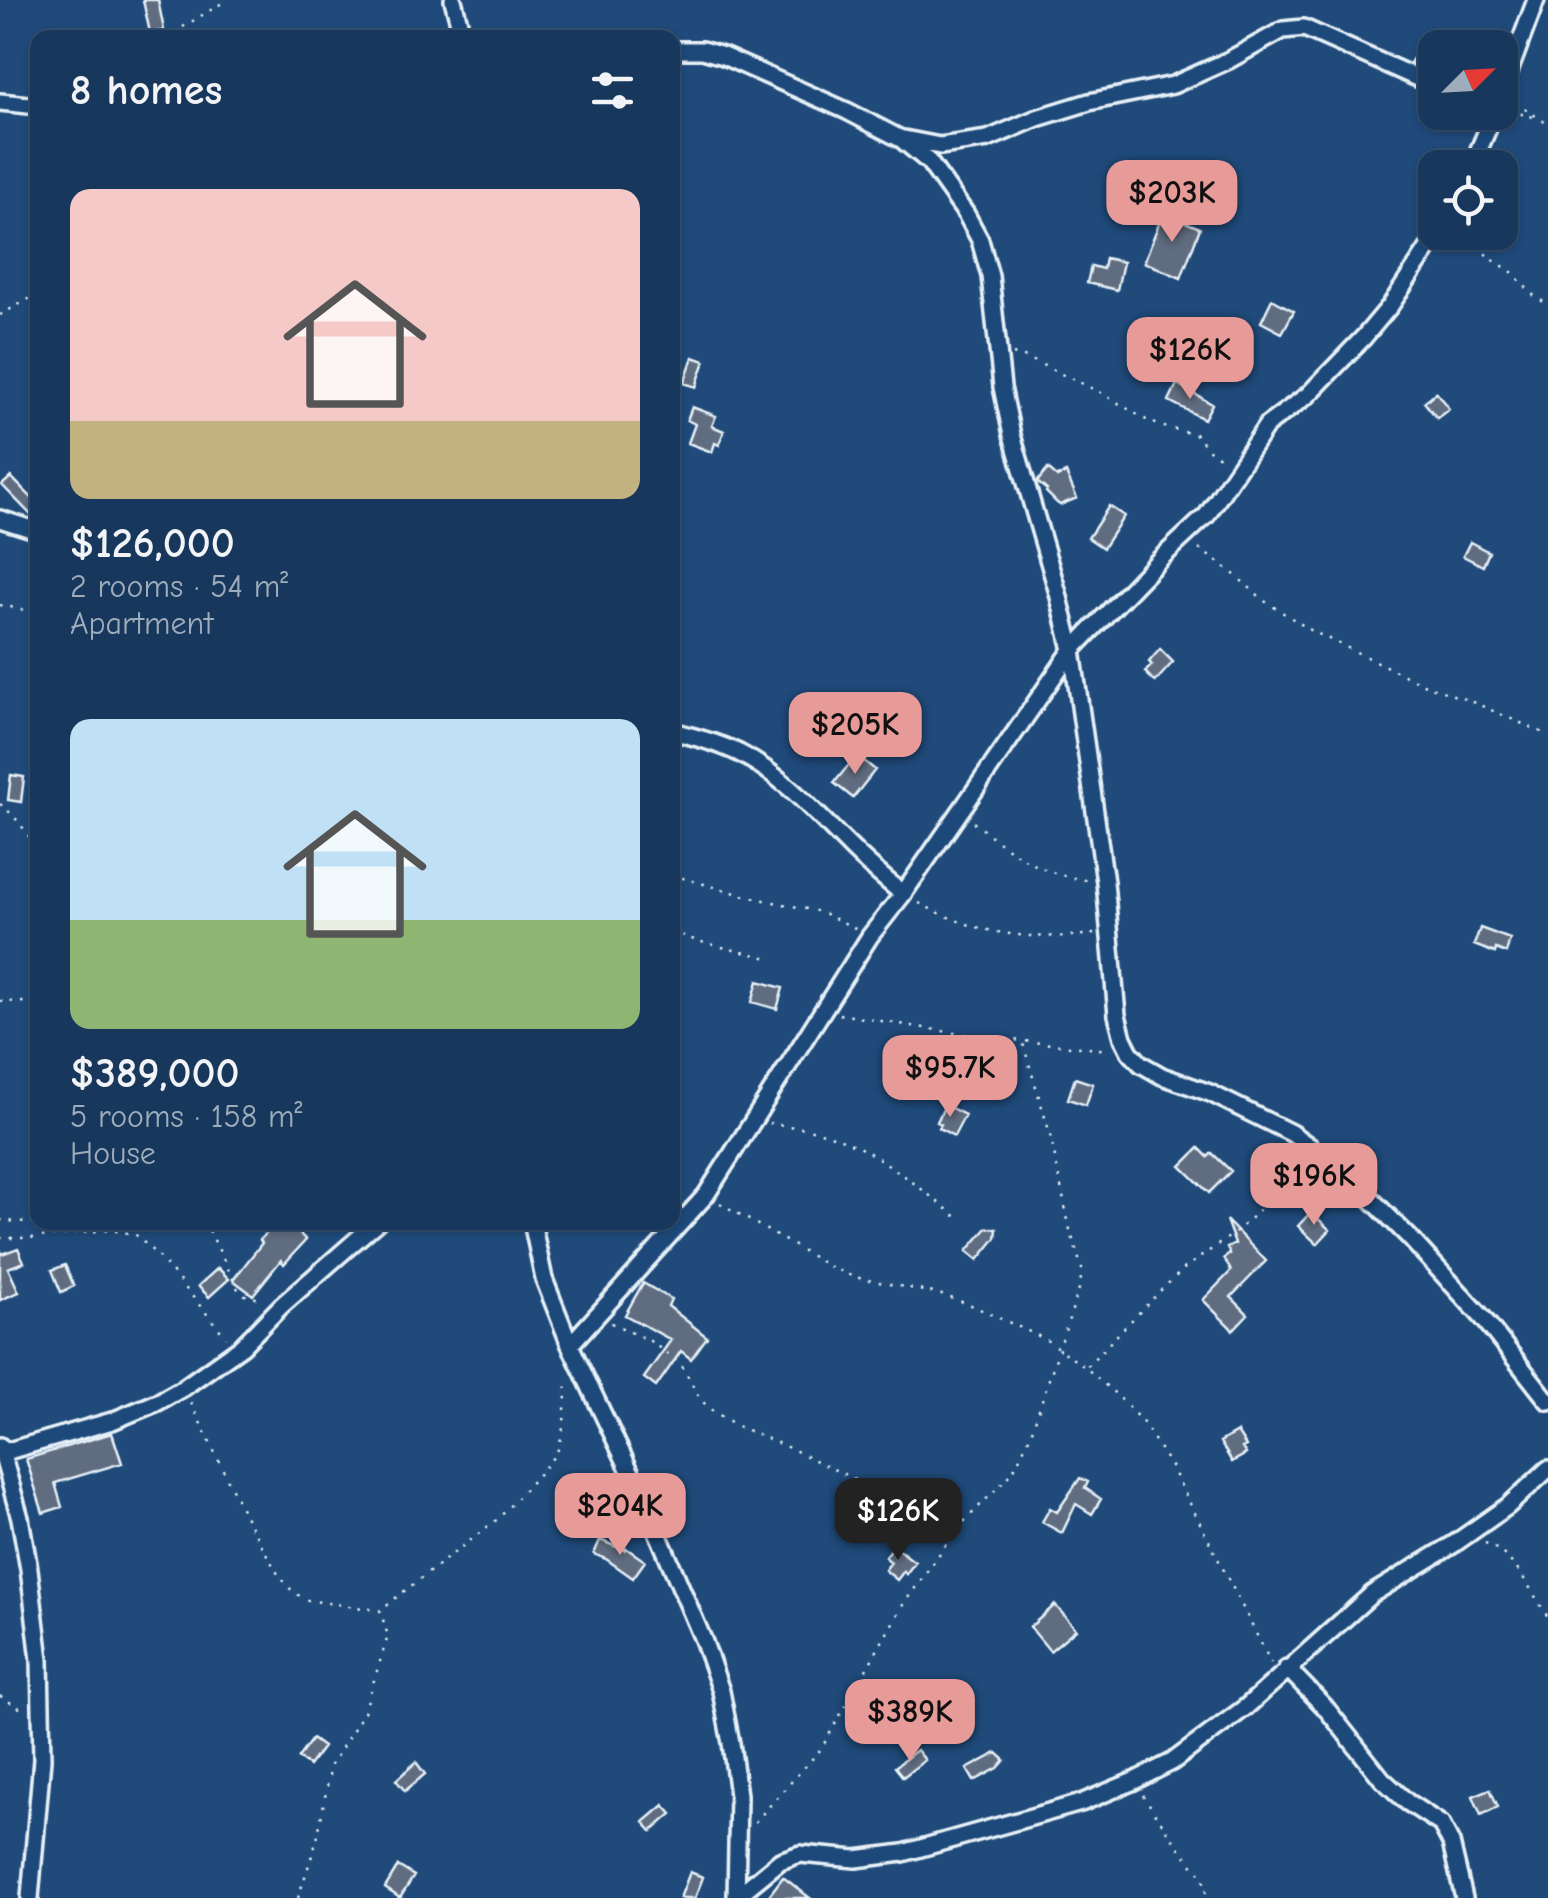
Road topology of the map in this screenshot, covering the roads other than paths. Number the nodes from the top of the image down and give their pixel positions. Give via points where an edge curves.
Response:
1 (452, 0) edge
2 (1536, 0) edge
3 (461, 30) edge
4 (1518, 47) edge
5 (680, 50) edge
6 (1418, 78) edge
7 (0, 102) edge
8 (30, 105) edge
9 (901, 139) junction
10 (1427, 250) edge
11 (0, 519) edge
12 (30, 528) edge
13 (1072, 650) junction
14 (680, 733) edge
15 (902, 894) junction
16 (680, 1224) edge
17 (368, 1230) edge
18 (534, 1230) edge
19 (674, 1230) edge
20 (573, 1351) junction
21 (1548, 1401) edge
22 (1, 1450) edge
23 (1548, 1469) edge
24 (1283, 1672) junction
25 (736, 1897) edge
26 (30, 1898) edge
27 (1464, 1898) edge

1 - 3 street
2 - 4 street
5 - 9 street via 723,56
6 - 9 street via 1293,28 1173,85 1090,102 988,138 940,146
7 - 8 street
9 - 13 street via 929,162 980,240 1012,436
10 - 13 street via 1364,337 1268,425 1206,515
11 - 12 street
13 - 15 street
13 - 21 street via 1117,1015 1130,1052 1151,1070 1291,1132 1340,1168 1483,1318
14 - 15 street via 770,771
15 - 16 street via 706,1195
17 - 22 street via 238,1349 184,1388 112,1421
18 - 20 street via 544,1278
19 - 20 street
20 - 25 street via 642,1496 721,1690 738,1795
22 - 26 street via 20,1518 40,1660 42,1759
23 - 24 street via 1508,1506 1372,1594
24 - 25 street via 1211,1734 1134,1781 903,1853 856,1859 800,1854 780,1861
24 - 27 street via 1325,1708 1382,1779 1440,1824

